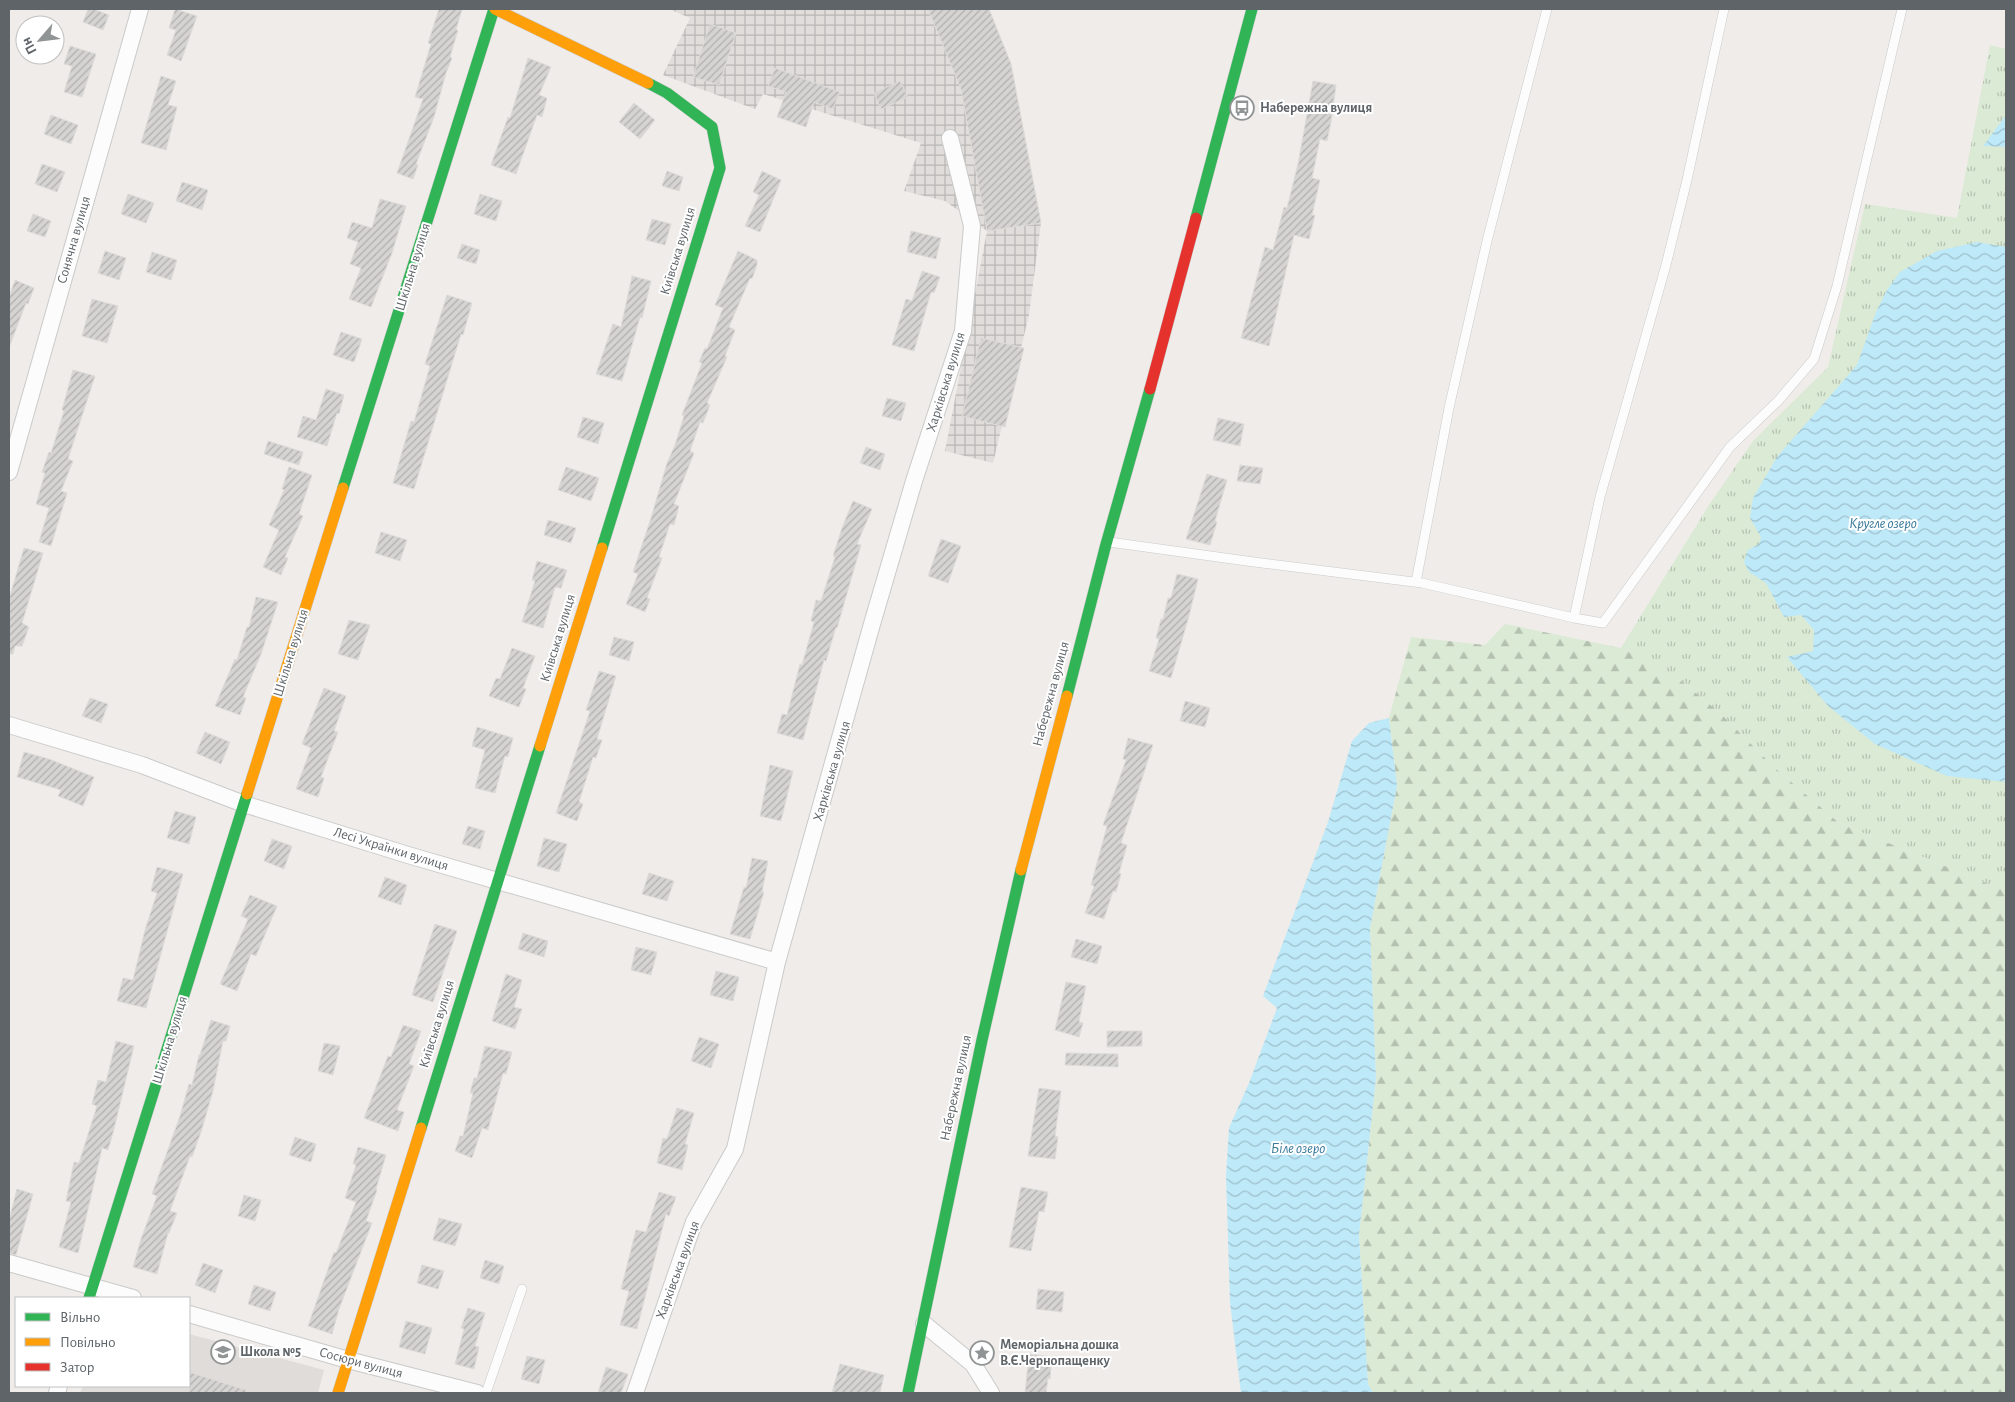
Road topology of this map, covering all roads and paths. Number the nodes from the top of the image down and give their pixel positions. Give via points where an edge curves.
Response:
1 (140, 9) edge
2 (494, 9) edge
3 (1252, 9) edge
4 (1547, 9) edge
5 (1724, 9) edge
6 (1902, 9) edge
7 (950, 138) dead end
8 (9, 472) edge
9 (1107, 542) junction
10 (1416, 582) junction
11 (1574, 618) junction
12 (9, 725) edge
13 (244, 804) junction
14 (497, 881) junction
15 (777, 962) junction
16 (9, 1263) edge
17 (522, 1289) dead end
18 (91, 1292) edge
19 (126, 1297) edge
20 (190, 1314) edge
21 (924, 1324) junction
22 (348, 1360) junction
23 (338, 1393) edge
24 (477, 1393) edge
25 (486, 1393) edge
26 (635, 1393) edge
27 (908, 1393) edge
28 (991, 1393) edge

1 - 8 street, Сонячна вулиця
2 - 13 street, Шкільна вулиця
2 - 14 street, Київська вулиця via 667,93 712,128 720,168
3 - 9 street, Набережна вулиця
4 - 10 lane via 1483,259 1449,408
5 - 11 lane via 1688,180 1600,497
6 - 11 lane via 1837,286 1814,360 1778,401 1730,447 1603,623
7 - 15 street, Харківська вулиця via 972,226 963,331 914,481
9 - 10 lane
9 - 21 street, Набережна вулиця via 1017,886 946,1208
10 - 11 lane
12 - 13 street, Лесі Українки вулиця via 142,765
13 - 14 street, Лесі Українки вулиця
13 - 18 street, Шкільна вулиця
14 - 15 street, Лесі Українки вулиця
14 - 22 street, Київська вулиця
15 - 26 street, Харківська вулиця via 735,1148 694,1222
16 - 18 street
17 - 25 lane
18 - 19 street
20 - 22 street, Сосюри вулиця
21 - 27 street, Набережна вулиця
21 - 28 street via 974,1364
22 - 23 street, Київська вулиця
22 - 24 street, Сосюри вулиця

